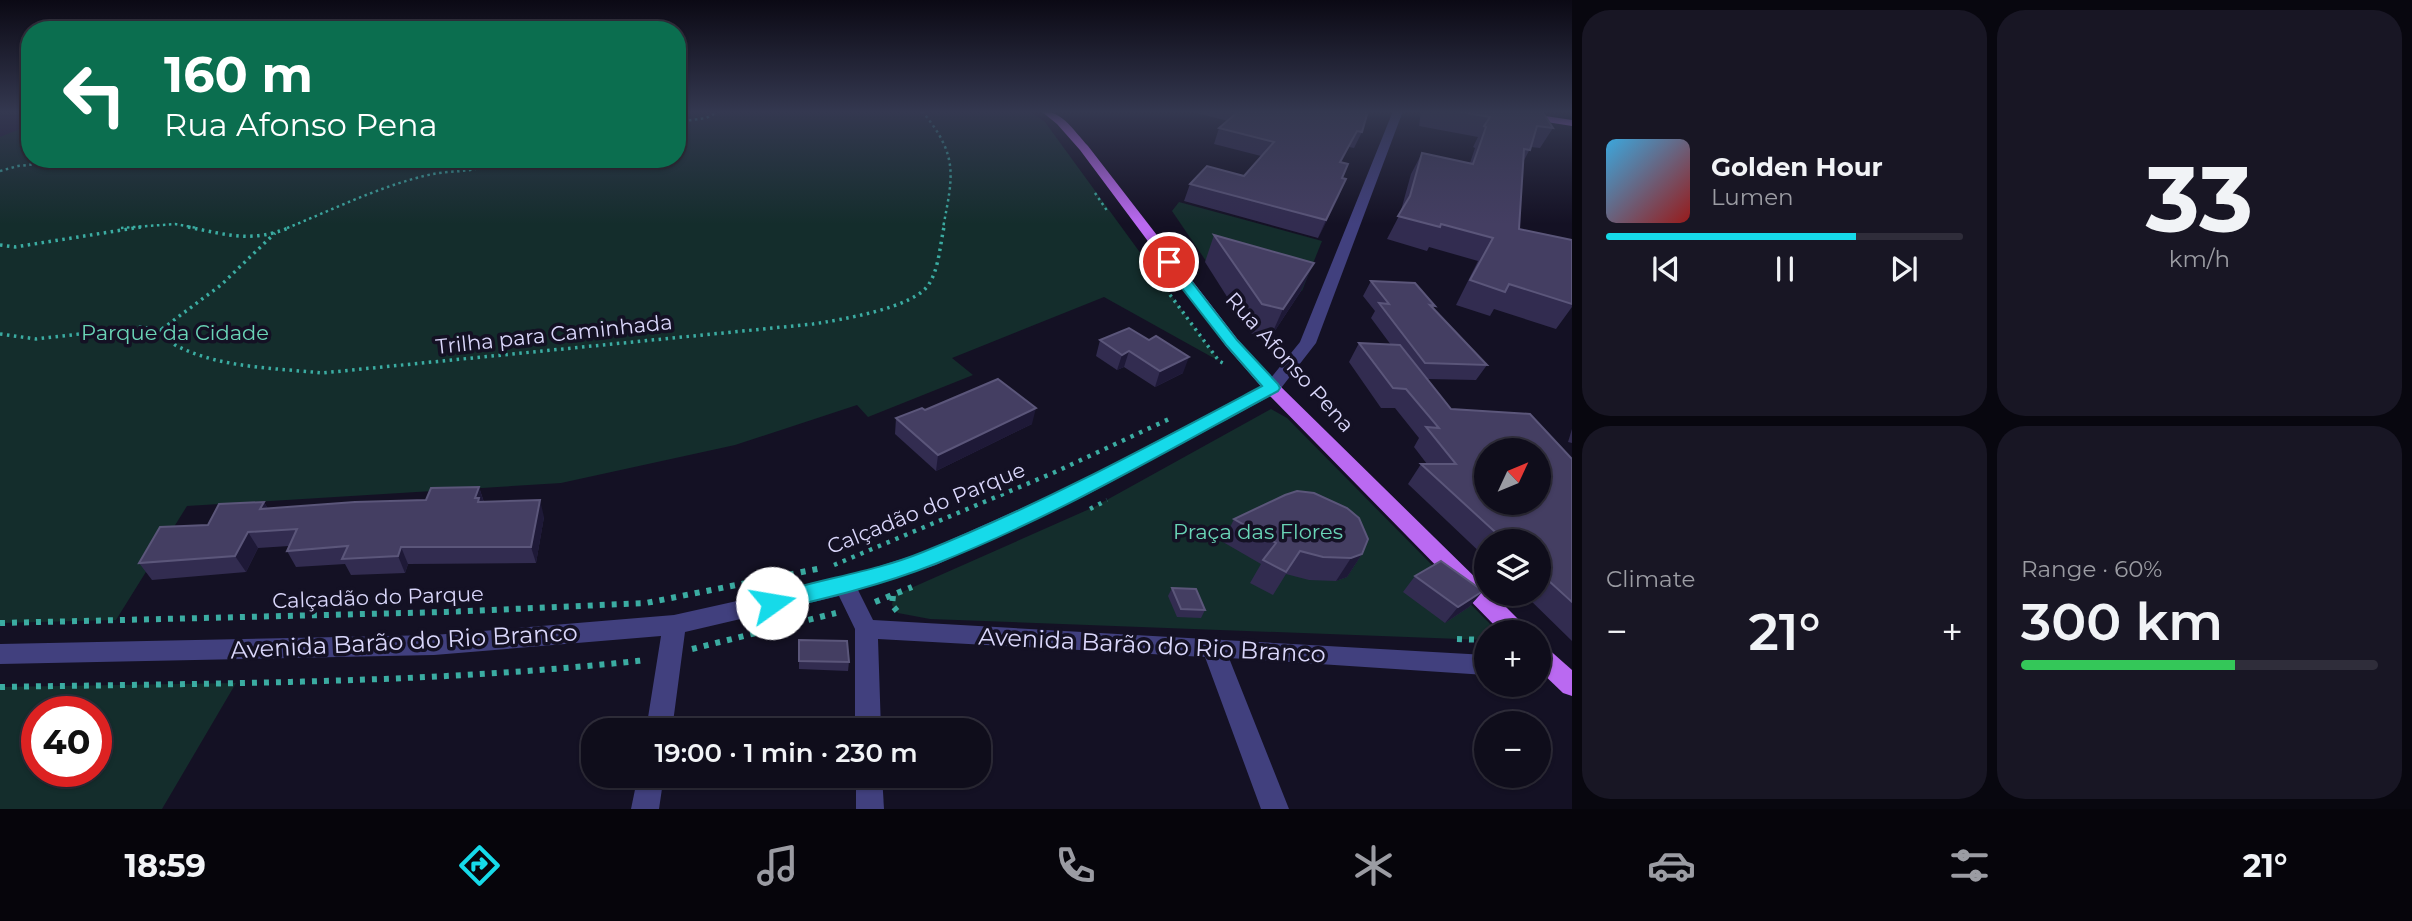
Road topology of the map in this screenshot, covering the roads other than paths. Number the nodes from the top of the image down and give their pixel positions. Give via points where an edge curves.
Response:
1 (1085, 149) edge
2 (1383, 149) edge
3 (1272, 388) junction
4 (845, 586) junction
5 (1504, 620) edge
6 (674, 625) junction
7 (866, 629) junction
8 (1213, 647) junction
9 (0, 654) edge
10 (1474, 664) edge
11 (661, 718) edge
12 (868, 718) edge
13 (649, 788) edge
14 (869, 788) edge
15 (645, 809) edge
16 (870, 809) edge
17 (1275, 809) edge

1 - 3 main road, Rua Afonso Pena via 1223,332
2 - 3 street, Avenida Barão do Rio Branco via 1308,343
3 - 4 street, Avenida Barão do Rio Branco via 1076,492 928,559
3 - 5 main road, Rua Afonso Pena
4 - 6 street, Avenida Barão do Rio Branco
4 - 7 street
6 - 9 street, Avenida Barão do Rio Branco via 433,645
6 - 11 street
7 - 8 street, Avenida Barão do Rio Branco
7 - 12 street
8 - 10 street, Avenida Barão do Rio Branco
8 - 17 street
13 - 15 street
14 - 16 street

